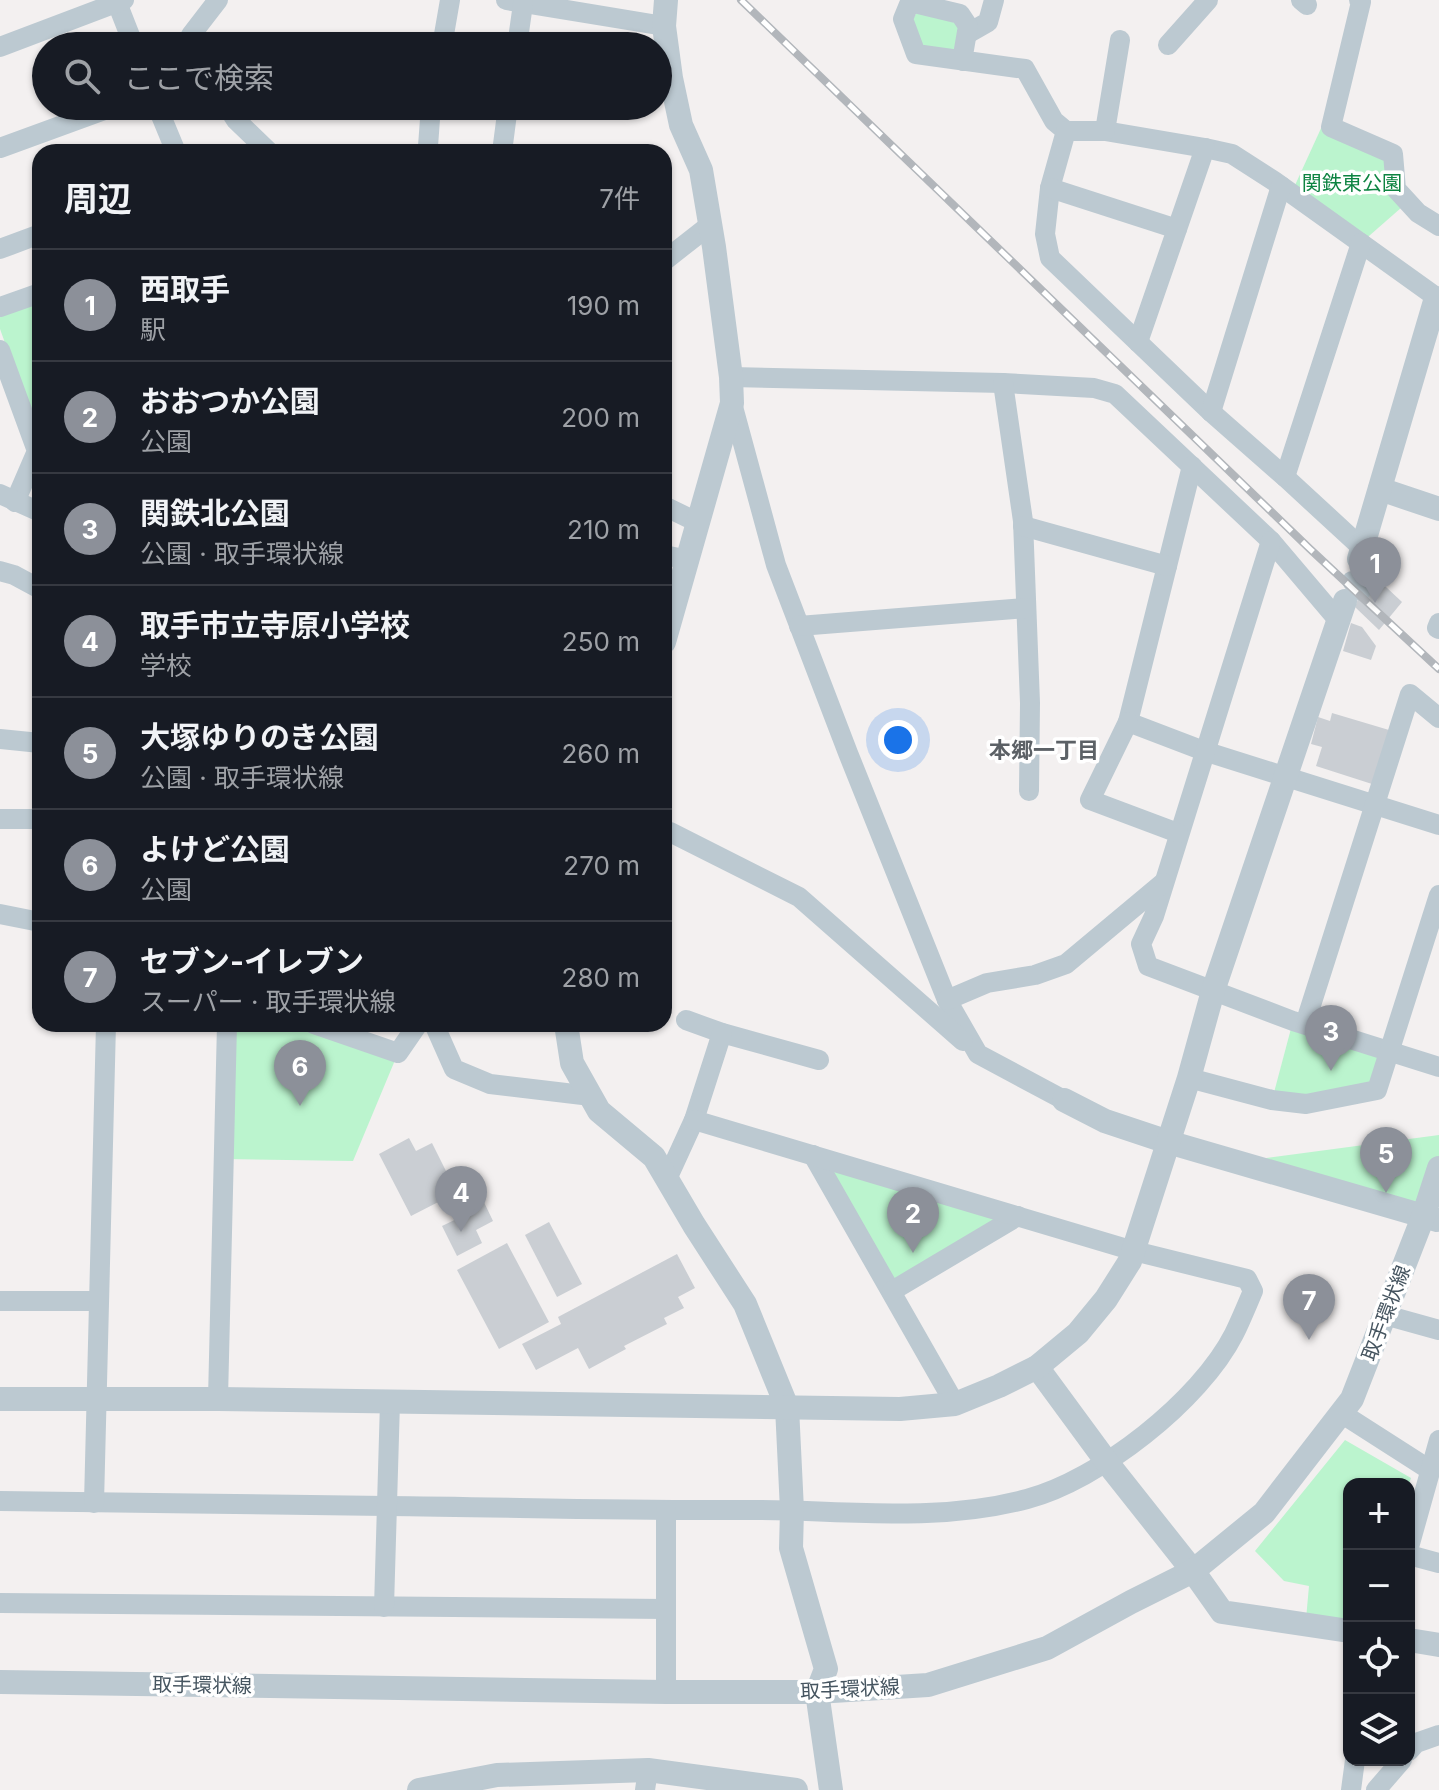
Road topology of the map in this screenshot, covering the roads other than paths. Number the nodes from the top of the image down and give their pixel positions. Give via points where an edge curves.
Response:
1 (218, 0) edge
2 (450, 0) edge
3 (666, 0) edge
4 (994, 0) edge
5 (1208, 0) edge
6 (1359, 0) edge
7 (119, 1) edge
8 (514, 2) edge
9 (664, 26) junction
10 (39, 32) edge
11 (129, 32) edge
12 (193, 32) edge
13 (444, 32) edge
14 (516, 32) edge
15 (665, 32) edge
16 (967, 34) junction
17 (32, 35) edge
18 (1120, 40) dead end
19 (1168, 45) dead end
20 (0, 47) edge
21 (962, 61) junction
22 (672, 73) edge
23 (77, 120) edge
24 (163, 120) edge
25 (236, 120) edge
26 (430, 120) edge
27 (506, 120) edge
28 (1066, 131) junction
29 (1105, 131) junction
30 (173, 144) edge
31 (261, 144) edge
32 (428, 144) edge
33 (503, 144) edge
34 (0, 148) edge
35 (1205, 148) junction
36 (1281, 186) junction
37 (1050, 188) junction
38 (710, 225) junction
39 (1439, 226) edge
40 (1177, 229) junction
41 (32, 237) edge
42 (1361, 243) junction
43 (0, 249) edge
44 (672, 255) edge
45 (32, 296) edge
46 (1438, 298) edge
47 (0, 307) edge
48 (1138, 342) junction
49 (0, 350) edge
50 (731, 377) junction
51 (1003, 383) junction
52 (732, 403) junction
53 (1211, 412) junction
54 (32, 437) edge
55 (32, 459) edge
56 (1192, 466) junction
57 (1285, 477) junction
58 (1380, 489) junction
59 (7, 498) edge
60 (32, 509) edge
61 (1439, 509) edge
62 (672, 510) edge
63 (699, 523) junction
64 (1023, 526) junction
65 (1271, 541) junction
66 (672, 557) edge
67 (689, 560) junction
68 (1167, 566) junction
69 (0, 571) edge
70 (1353, 583) junction
71 (32, 585) edge
72 (1026, 608) junction
73 (672, 616) edge
74 (799, 626) junction
75 (1439, 718) edge
76 (1128, 722) junction
77 (0, 739) edge
78 (32, 742) edge
79 (1204, 751) junction
80 (1286, 778) junction
81 (1029, 791) dead end
82 (1374, 805) junction
83 (0, 819) edge
84 (32, 819) edge
85 (1439, 825) edge
86 (672, 833) edge
87 (1178, 833) junction
88 (1163, 883) junction
89 (1439, 895) edge
90 (0, 914) edge
91 (32, 920) edge
92 (1213, 991) junction
93 (947, 1000) junction
94 (686, 1020) dead end
95 (1305, 1024) junction
96 (106, 1032) edge
97 (227, 1032) edge
98 (337, 1032) edge
99 (412, 1032) edge
100 (438, 1032) edge
101 (567, 1032) edge
102 (722, 1033) junction
103 (1389, 1052) junction
104 (978, 1054) junction
105 (819, 1060) dead end
106 (1439, 1067) edge
107 (1189, 1078) junction
108 (591, 1096) junction
109 (1064, 1100) joint
110 (694, 1120) junction
111 (1168, 1142) junction
112 (813, 1155) junction
113 (1439, 1168) edge
114 (667, 1179) junction
115 (1018, 1216) junction
116 (1431, 1219) edge
117 (1134, 1251) junction
118 (892, 1291) junction
119 (0, 1301) edge
120 (99, 1301) junction
121 (1385, 1315) junction
122 (1439, 1330) edge
123 (1037, 1367) junction
124 (0, 1399) edge
125 (218, 1399) junction
126 (97, 1400) junction
127 (390, 1402) junction
128 (955, 1404) junction
129 (787, 1407) junction
130 (1341, 1413) junction
131 (1439, 1440) edge
132 (1106, 1460) junction
133 (1430, 1470) junction
134 (0, 1501) edge
135 (94, 1503) junction
136 (385, 1506) junction
137 (792, 1510) junction
138 (666, 1511) junction
139 (1415, 1525) edge
140 (1415, 1557) edge
141 (1439, 1563) edge
142 (1193, 1571) junction
143 (0, 1603) edge
144 (384, 1607) junction
145 (666, 1610) junction
146 (1343, 1630) edge
147 (1415, 1641) edge
148 (1439, 1645) edge
149 (0, 1682) edge
150 (666, 1692) junction
151 (817, 1692) junction
152 (1439, 1735) edge
153 (1415, 1744) edge
154 (1354, 1766) edge
155 (1397, 1766) edge
156 (647, 1780) edge
157 (419, 1790) edge
158 (796, 1790) edge
159 (831, 1790) edge
160 (1351, 1790) edge
161 (1376, 1790) edge

1 - 12 street
2 - 13 street
3 - 9 street
4 - 16 street via 988,22
5 - 19 street
6 - 39 street via 1331,127 1393,154 1396,189
7 - 10 street
7 - 11 street
8 - 9 street
8 - 14 street
9 - 15 street
16 - 21 street
16 - 21 street via 960,14 910,2 903,19 916,54
17 - 20 street
18 - 29 street
21 - 28 street via 1025,69 1054,121
22 - 38 street via 681,125 701,170
23 - 34 street
24 - 30 street
25 - 31 street
26 - 32 street
27 - 33 street
28 - 29 street
28 - 37 street
29 - 35 street
35 - 36 street via 1232,154
35 - 40 street
36 - 42 street
36 - 53 street
37 - 40 street
37 - 48 street via 1045,234 1050,258
38 - 44 street
38 - 50 street
40 - 48 street
41 - 43 street
42 - 46 street
42 - 57 street
45 - 47 street
46 - 58 street
48 - 53 street
49 - 54 street
50 - 51 street
50 - 52 street
51 - 56 street via 1115,394
51 - 64 street
52 - 63 street
52 - 74 street via 776,565
53 - 57 street
55 - 59 street
56 - 65 street
56 - 68 street
57 - 70 street
58 - 61 street
58 - 70 street
59 - 60 street
62 - 63 street
63 - 67 street
64 - 68 street
64 - 72 street
65 - 70 street
65 - 79 street
66 - 67 street
67 - 73 street
68 - 76 street
69 - 71 street
70 - 80 street
72 - 74 street
72 - 81 street
74 - 93 street
75 - 82 street via 1410,694
76 - 79 street
76 - 87 street via 1090,800
77 - 78 street
79 - 80 street
79 - 87 street
80 - 82 street
80 - 92 street
82 - 85 street
82 - 95 street
83 - 84 street
86 - 104 street via 799,897
87 - 88 street
88 - 92 street via 1141,944 1148,966
88 - 93 street via 1066,964 987,983
89 - 103 street
90 - 91 street
92 - 95 street
92 - 107 street
93 - 104 street
94 - 102 street
95 - 103 street
96 - 120 street
97 - 125 street
98 - 99 street via 398,1053
100 - 108 street via 454,1069 490,1084
101 - 108 street via 572,1063
102 - 105 street
102 - 110 street
103 - 106 street
103 - 107 street via 1377,1090 1306,1104
104 - 109 street
107 - 111 street
108 - 114 street via 599,1111 654,1157
109 - 111 street via 1105,1121
110 - 112 street
110 - 114 street
111 - 116 street
111 - 117 street
112 - 115 street
112 - 118 street
113 - 116 street, 取手環状線
114 - 129 street via 745,1304
115 - 117 street
115 - 118 street
116 - 121 street, 取手環状線
117 - 123 street via 1078,1333
117 - 132 street via 1247,1279 1253,1291 1234,1336 1201,1382 1146,1433
118 - 128 street
119 - 120 street
120 - 126 street
121 - 122 street
121 - 130 street, 取手環状線 via 1352,1399
123 - 128 street
123 - 132 street
124 - 126 street
125 - 126 street
125 - 127 street
126 - 135 street
127 - 129 street
127 - 136 street
128 - 129 street via 900,1409
129 - 137 street
130 - 133 street
130 - 142 street, 取手環状線 via 1264,1513
131 - 133 street
132 - 137 street via 1073,1481 1028,1499 956,1513
132 - 142 street
133 - 139 street
134 - 135 street
135 - 136 street
136 - 138 street
136 - 144 street
137 - 138 street
137 - 151 street via 791,1548 826,1669
138 - 145 street
140 - 141 street
142 - 146 street via 1222,1612
142 - 151 street, 取手環状線 via 1047,1648 928,1685
143 - 144 street
144 - 145 street
145 - 150 street
147 - 148 street
149 - 150 street, 取手環状線
150 - 151 street, 取手環状線
151 - 159 street
152 - 153 street
154 - 160 street
155 - 161 street
156 - 157 street via 497,1775
156 - 158 street

